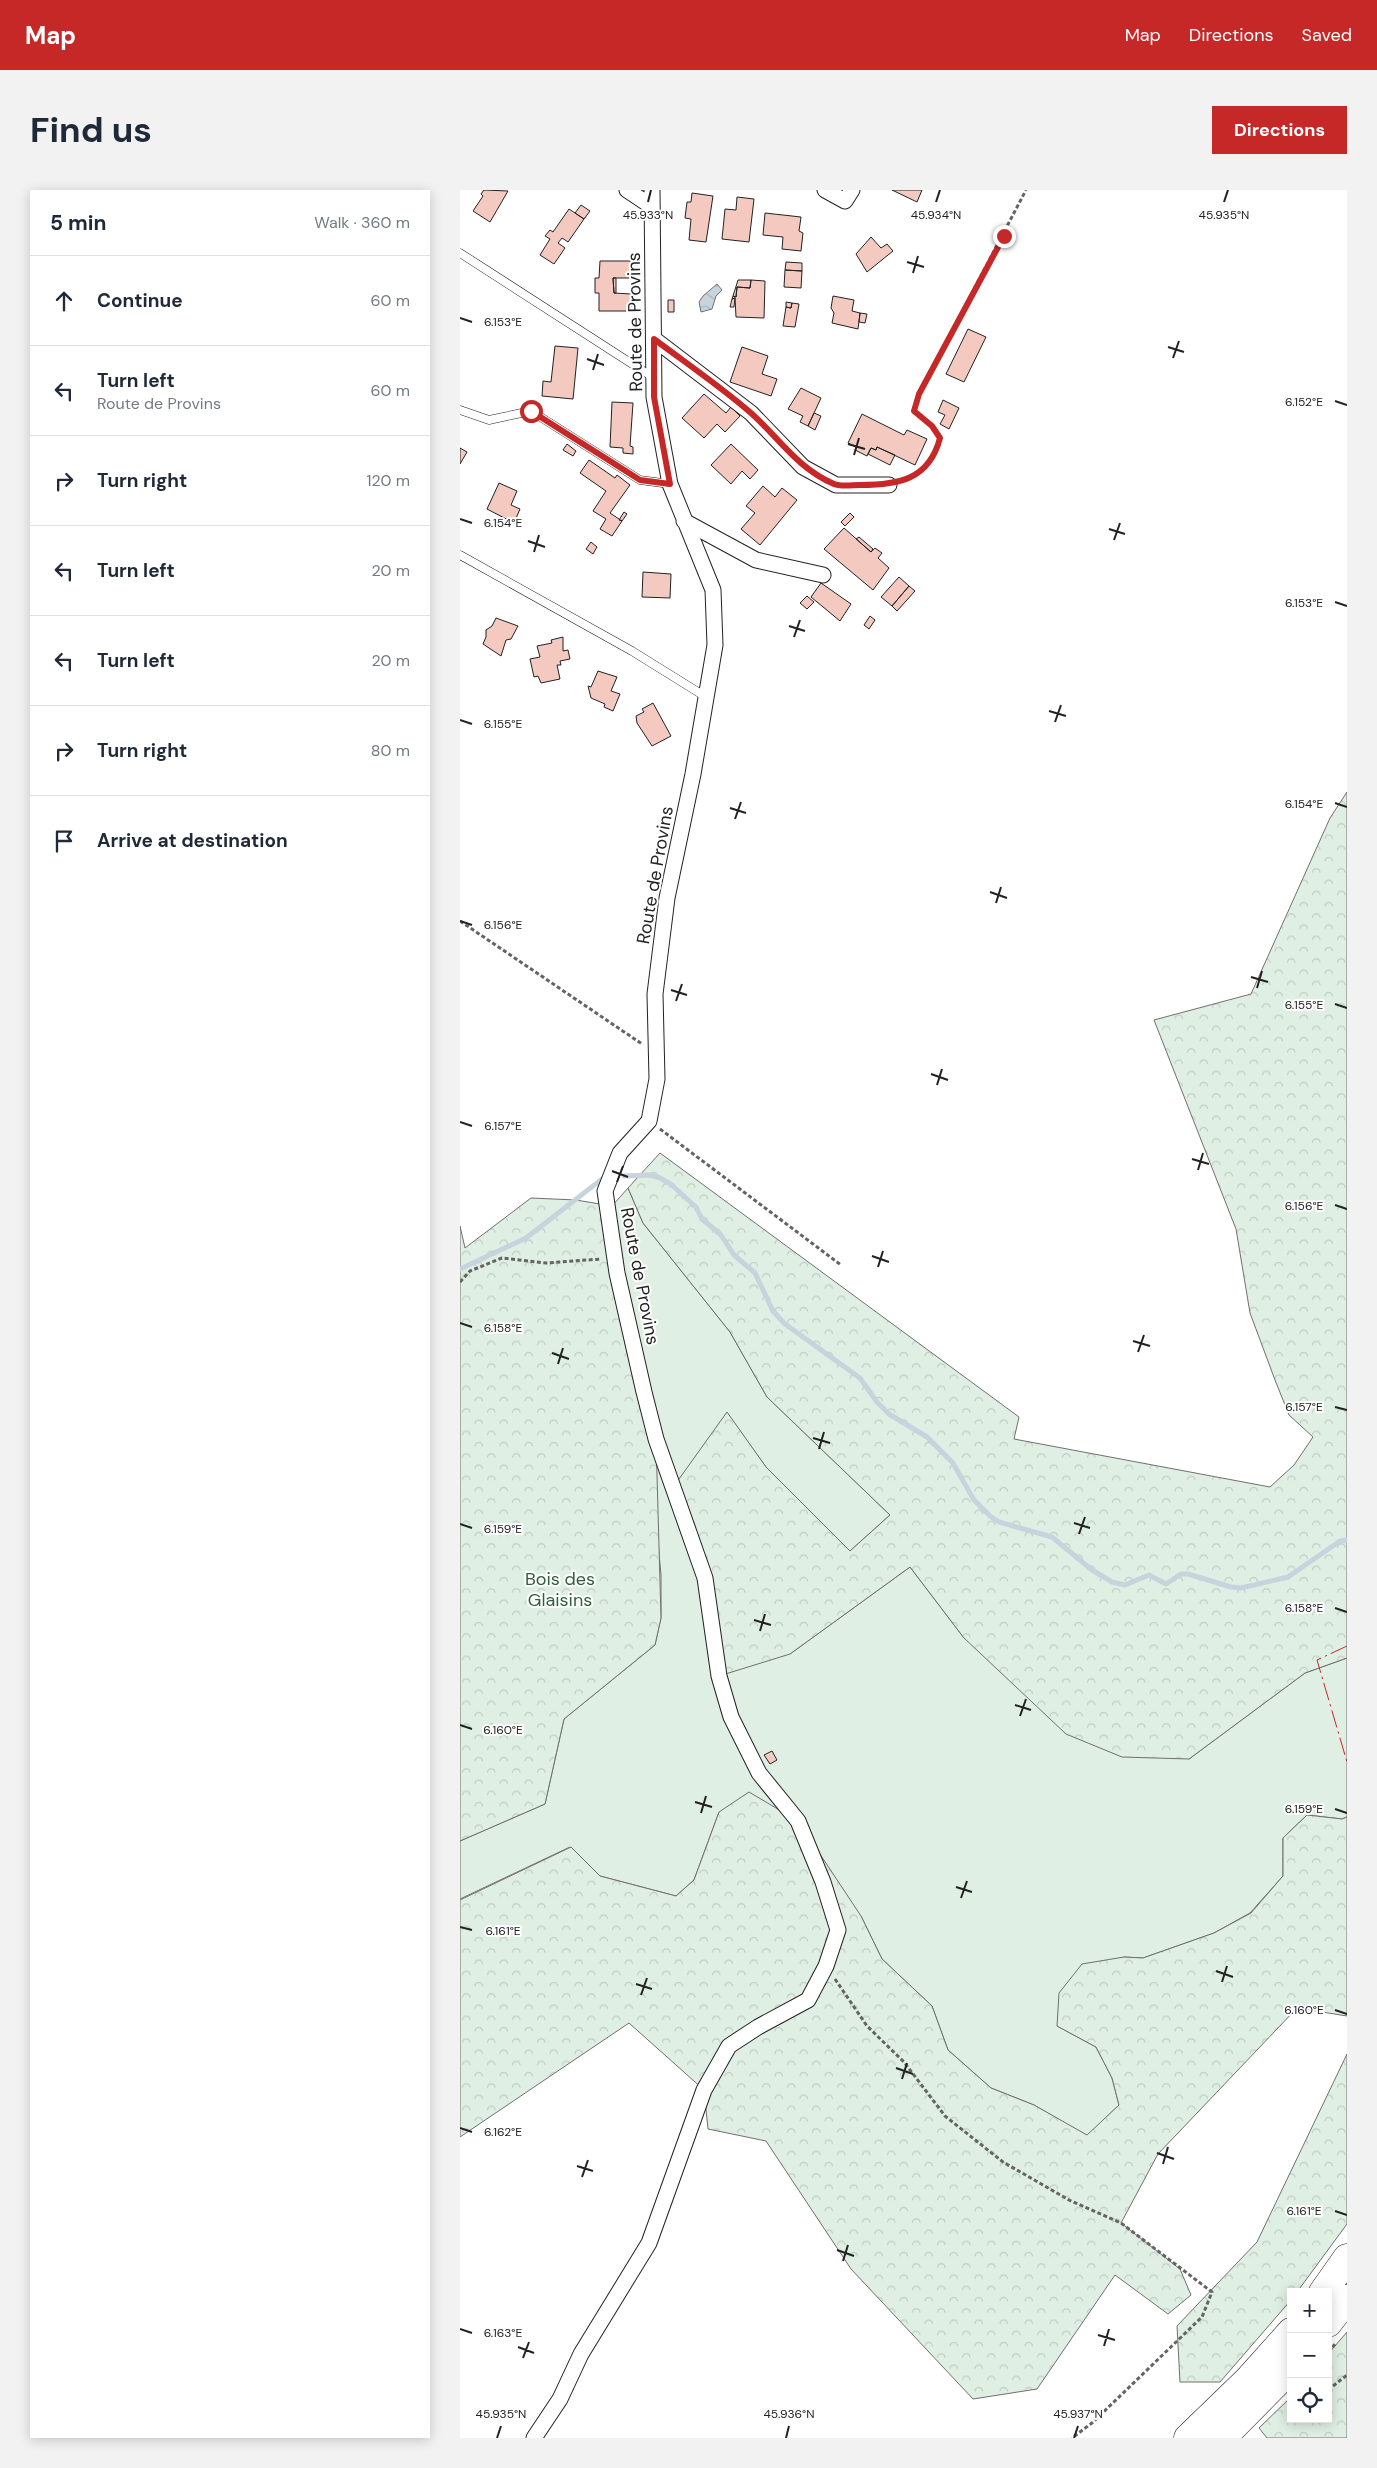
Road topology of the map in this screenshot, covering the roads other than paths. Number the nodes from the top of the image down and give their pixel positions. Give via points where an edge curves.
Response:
1 (627, 190) edge
2 (652, 190) edge
3 (825, 190) edge
4 (852, 190) edge
5 (651, 206) junction
6 (460, 253) edge
7 (654, 339) junction
8 (654, 378) junction
9 (460, 410) edge
10 (670, 484) junction
11 (889, 485) road end
12 (684, 521) junction
13 (460, 555) edge
14 (823, 575) dead end
15 (706, 697) junction
16 (1347, 2258) edge
17 (1326, 2288) edge
18 (1347, 2299) edge
19 (1332, 2318) edge
20 (1290, 2333) edge
21 (1287, 2372) edge
22 (534, 2438) edge
23 (1188, 2438) edge
24 (1222, 2438) edge

1 - 5 street
2 - 5 street, Route de Provins
3 - 4 street via 845,201
5 - 7 street, Route de Provins
6 - 8 lane
7 - 8 street, Route de Provins
7 - 11 street via 751,413 803,467 836,485
8 - 10 street, Route de Provins via 654,397
9 - 10 lane via 489,420 531,411 640,480
10 - 12 street, Route de Provins
12 - 14 street via 756,560
12 - 15 street, Route de Provins via 713,590 715,645
13 - 15 lane via 616,642
15 - 22 street, Route de Provins via 667,898 656,994 657,1079 649,1121 620,1153 605,1191 614,1258 656,1439 705,1578 719,1676 731,1717 758,1773 798,1822 823,1882 838,1930 826,1966 808,2000 729,2046 704,2090 649,2243 585,2347 560,2399
16 - 17 highway
18 - 19 highway
20 - 23 highway via 1248,2380
21 - 24 highway

